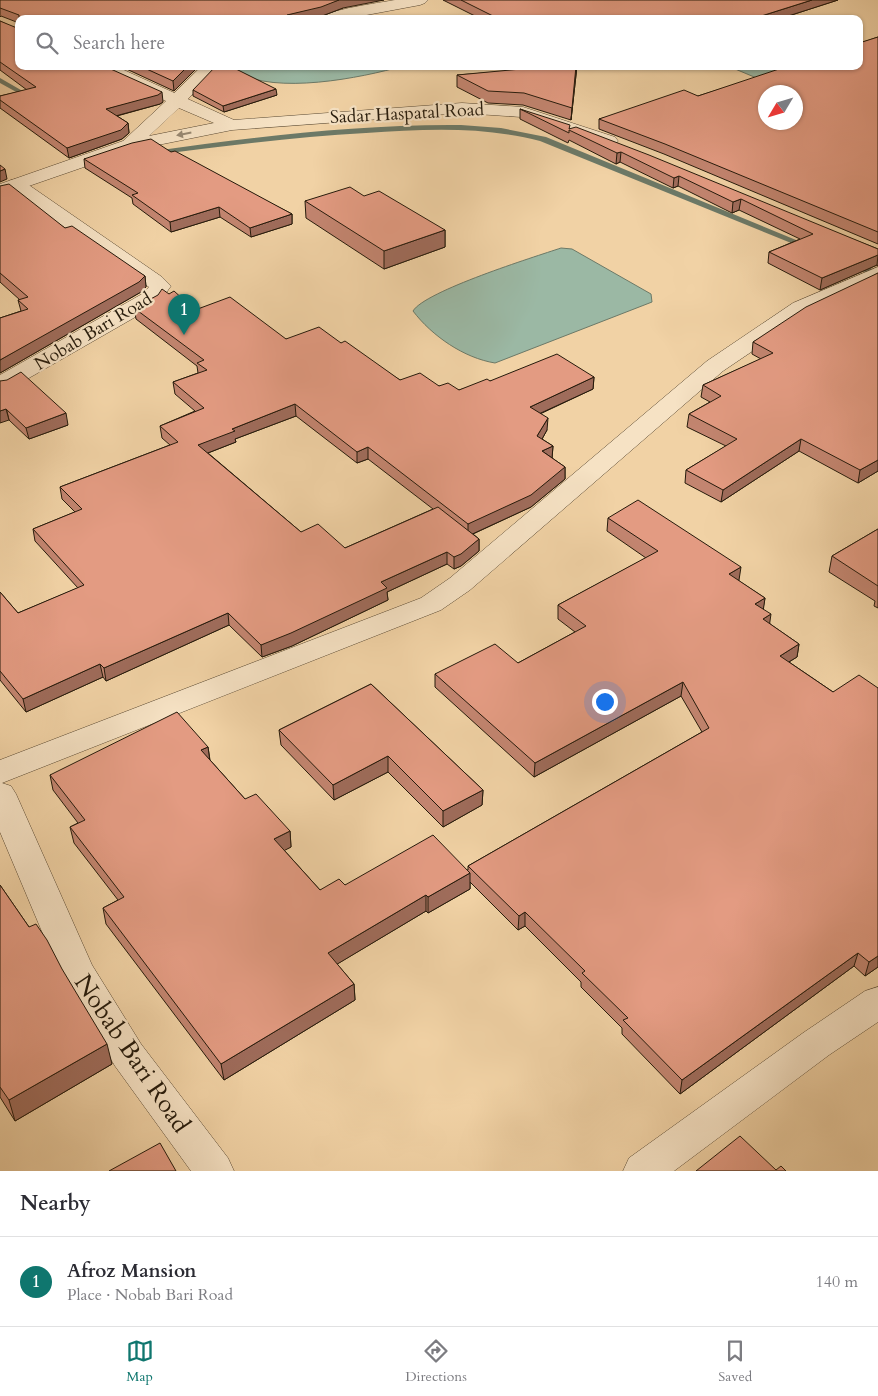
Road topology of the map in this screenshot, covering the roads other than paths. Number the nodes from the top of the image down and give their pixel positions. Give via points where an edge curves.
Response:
1 (420, 0) edge
2 (341, 15) edge
3 (110, 70) edge
4 (208, 70) edge
5 (176, 101) junction
6 (232, 125) junction
7 (129, 145) junction
8 (622, 146) edge
9 (8, 188) edge
10 (871, 277) edge
11 (0, 385) edge
12 (0, 772) edge
13 (0, 794) edge
14 (878, 1002) edge
15 (214, 1171) edge
16 (643, 1171) edge

1 - 2 street
3 - 5 street, Sadar Haspatal Road
4 - 5 street
5 - 6 street, Sadar Haspatal Road
5 - 7 street
6 -> 7 street
6 - 8 street, Sadar Haspatal Road via 462,108 499,109 522,112
7 - 9 street
9 - 11 street, Nobab Bari Road via 160,286 150,300
10 - 12 street via 801,308 715,366 460,584 431,604
13 - 15 street, Nobab Bari Road via 76,972 128,1055
14 - 16 street

